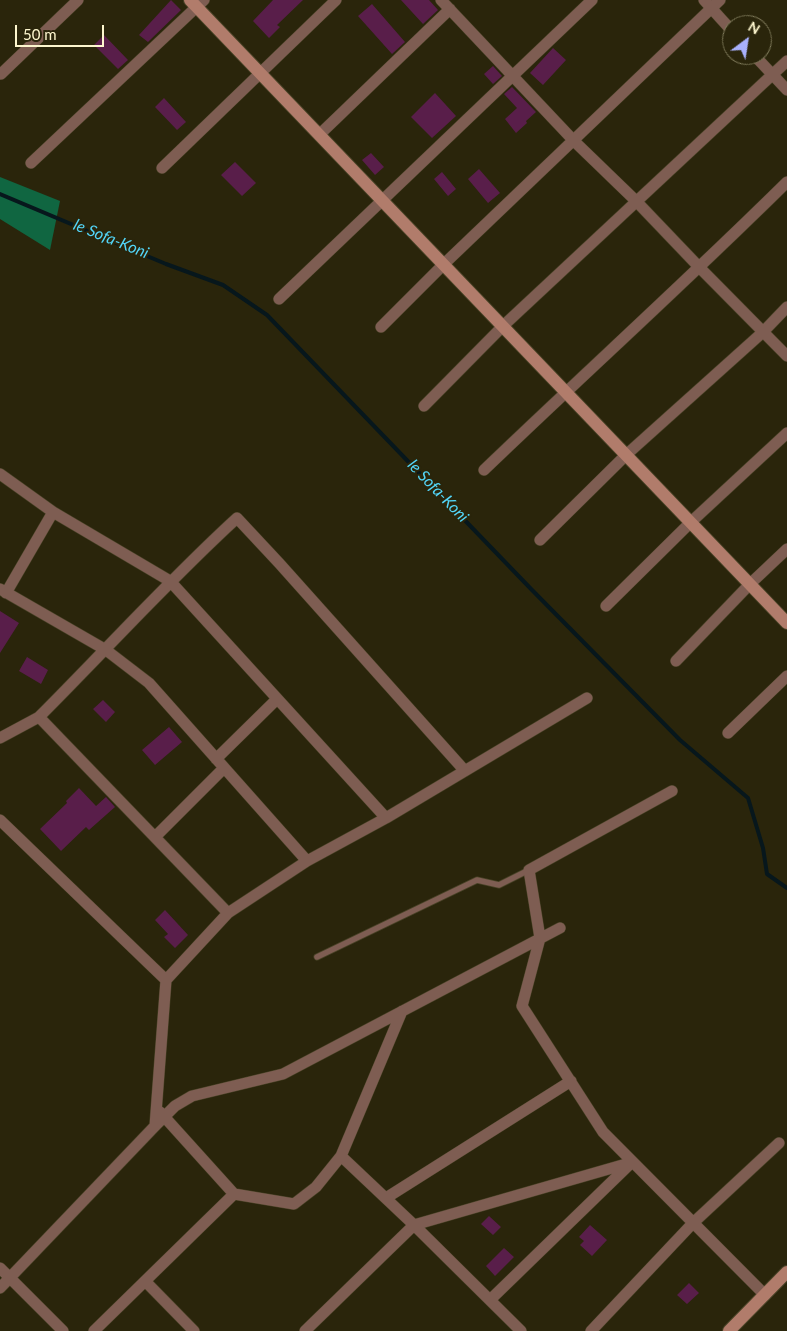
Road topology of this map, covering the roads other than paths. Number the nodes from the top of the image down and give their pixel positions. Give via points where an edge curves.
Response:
1 (78, 0) edge
2 (336, 0) edge
3 (441, 0) edge
4 (592, 0) edge
5 (720, 0) edge
6 (197, 2) edge
7 (708, 4) edge
8 (450, 9) junction
9 (722, 20) edge
10 (787, 61) edge
11 (763, 65) edge
12 (260, 72) junction
13 (1, 74) edge
14 (512, 75) junction
15 (772, 75) junction
16 (787, 90) edge
17 (319, 134) junction
18 (574, 141) junction
19 (31, 163) dead end
20 (162, 168) dead end
21 (787, 182) edge
22 (383, 200) junction
23 (636, 201) junction
24 (444, 264) junction
25 (700, 268) junction
26 (279, 299) dead end
27 (787, 307) edge
28 (503, 326) junction
29 (381, 327) dead end
30 (763, 332) junction
31 (787, 356) edge
32 (565, 392) junction
33 (424, 406) dead end
34 (787, 434) edge
35 (626, 455) junction
36 (484, 470) dead end
37 (0, 474) edge
38 (53, 512) junction
39 (691, 522) junction
40 (540, 540) dead end
41 (787, 549) edge
42 (170, 582) junction
43 (750, 584) junction
44 (3, 591) edge
45 (606, 606) dead end
46 (787, 622) edge
47 (106, 650) junction
48 (676, 661) dead end
49 (787, 676) edge
50 (587, 698) dead end
51 (278, 699) junction
52 (39, 717) junction
53 (728, 733) dead end
54 (0, 738) edge
55 (216, 758) junction
56 (224, 768) junction
57 (465, 771) junction
58 (672, 791) dead end
59 (386, 818) junction
60 (0, 820) edge
61 (155, 837) junction
62 (307, 861) junction
63 (529, 870) junction
64 (228, 913) junction
65 (560, 928) dead end
66 (540, 938) junction
67 (317, 957) dead end
68 (166, 980) junction
69 (402, 1011) junction
70 (571, 1081) junction
71 (156, 1107) junction
72 (164, 1116) junction
73 (155, 1126) junction
74 (779, 1144) dead end
75 (341, 1156) junction
76 (633, 1162) junction
77 (234, 1194) junction
78 (386, 1198) junction
79 (693, 1223) junction
80 (414, 1225) junction
81 (0, 1268) edge
82 (787, 1272) edge
83 (10, 1278) junction
84 (145, 1281) junction
85 (0, 1288) edge
86 (764, 1295) junction
87 (490, 1300) junction
88 (63, 1331) edge
89 (94, 1331) edge
90 (194, 1331) edge
91 (305, 1331) edge
92 (521, 1331) edge
93 (592, 1331) edge
94 (730, 1331) edge

1 - 13 street
2 - 12 street
3 - 8 street
4 - 14 street
5 - 7 street
6 - 12 street
6 - 19 street
7 - 9 street
7 - 18 street
8 - 14 street
8 - 17 street
10 - 15 street
11 - 15 street
12 - 17 street
12 - 20 street
14 - 18 street
14 - 22 street
15 - 16 street
15 - 23 street
17 - 22 street
18 - 23 street
18 - 24 street
21 - 25 street
22 - 24 street
22 - 26 street
23 - 25 street
23 - 28 street
24 - 28 street
24 - 29 street
25 - 30 street
25 - 32 street
27 - 30 street
28 - 32 street
28 - 33 street
30 - 31 street
30 - 35 street
32 - 35 street
32 - 36 street
34 - 39 street
35 - 39 street
35 - 40 street
37 - 38 street
38 - 42 street
38 - 44 street
39 - 43 street
39 - 45 street
41 - 43 street
42 - 47 street
42 - 51 street
42 - 57 street via 237,518
43 - 46 street
43 - 48 street
44 - 47 street
47 - 52 street
47 - 55 street via 148,682
49 - 53 street
50 - 57 street
51 - 55 street
51 - 59 street
52 - 54 street
52 - 61 street
55 - 56 street
56 - 61 street
56 - 62 street
57 - 59 street
58 - 63 street
59 - 62 street
60 - 68 street
61 - 64 street
62 - 64 street
63 - 66 street
63 - 67 lane via 499,885 477,880
64 - 68 street
65 - 66 street
66 - 69 street
66 - 70 street via 522,1006
68 - 71 street
69 - 72 street via 283,1074 192,1096
69 - 75 street
70 - 76 street via 603,1132
70 - 78 street
71 - 72 street
71 - 73 street
72 - 73 street
72 - 77 street
73 - 83 street
74 - 79 street
75 - 77 street via 316,1187 294,1204
75 - 78 street
76 - 79 street
76 - 80 street
76 - 87 street
77 - 84 street
78 - 80 street
79 - 86 street
79 - 93 street
80 - 87 street
80 - 91 street
81 - 83 street
82 - 86 street
83 - 85 street
83 - 88 street
84 - 89 street
84 - 90 street
86 - 94 street
87 - 92 street

